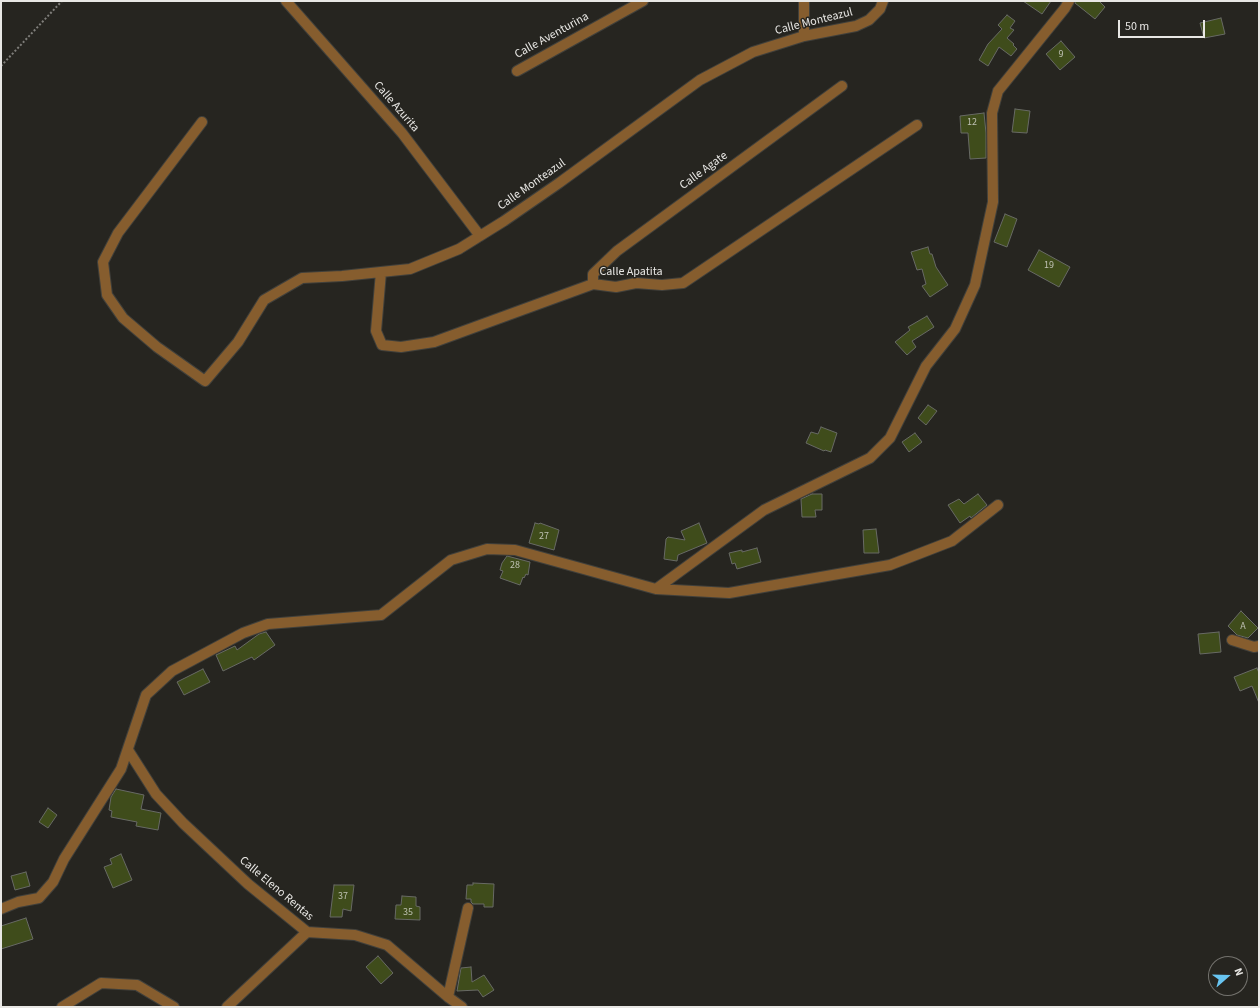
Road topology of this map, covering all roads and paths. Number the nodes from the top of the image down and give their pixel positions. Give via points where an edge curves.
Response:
1 (62, 1) edge
2 (286, 1) edge
3 (643, 1) edge
4 (804, 1) edge
5 (883, 1) edge
6 (1069, 1) edge
7 (804, 36) junction
8 (1, 66) edge
9 (517, 71) dead end
10 (842, 86) dead end
11 (202, 122) dead end
12 (917, 125) dead end
13 (480, 236) junction
14 (381, 272) junction
15 (592, 284) junction
16 (998, 504) dead end
17 (656, 589) junction
18 (1232, 640) dead end
19 (1259, 646) edge
20 (128, 750) junction
21 (468, 908) dead end
22 (1, 909) edge
23 (307, 932) junction
24 (448, 997) junction
25 (62, 1007) edge
26 (174, 1007) edge
27 (227, 1007) edge
28 (462, 1007) edge

1 - 8 path
2 - 13 street, Calle Azurita via 402,133
3 - 9 street, Calle Aventurina
4 - 7 street
5 - 7 street, Calle Monteazul via 880,9 869,20 856,26
6 - 17 street via 998,91 992,113 993,202 975,285 955,329 926,366 890,438 870,458 764,510
7 - 13 street, Calle Monteazul via 752,52 700,80 559,184
10 - 15 street, Calle Agate via 617,251 593,274
11 - 14 street, Calle Monteazul via 118,233 103,262 107,295 123,318 157,347 205,382 238,342 264,300 302,278
12 - 15 street, Calle Apatita via 683,284 636,283 616,287
13 - 14 street, Calle Monteazul via 459,249 410,269
14 - 15 street, Calle Apatita via 376,331 382,345 401,347 434,342
16 - 17 street via 952,541 890,565 729,593
17 - 20 street via 515,550 487,548 451,560 381,615 268,624 243,633 172,671 146,695
18 - 19 street via 1254,647
20 - 22 street via 121,769 64,859 53,882 39,898
20 - 23 street, Calle Eleno Rentas via 156,794 183,823 248,884
21 - 24 street
23 - 24 street, Calle Eleno Rentas via 355,935 387,945
23 - 27 street
24 - 28 street, Calle Eleno Rentas
25 - 26 street via 101,983 137,985

